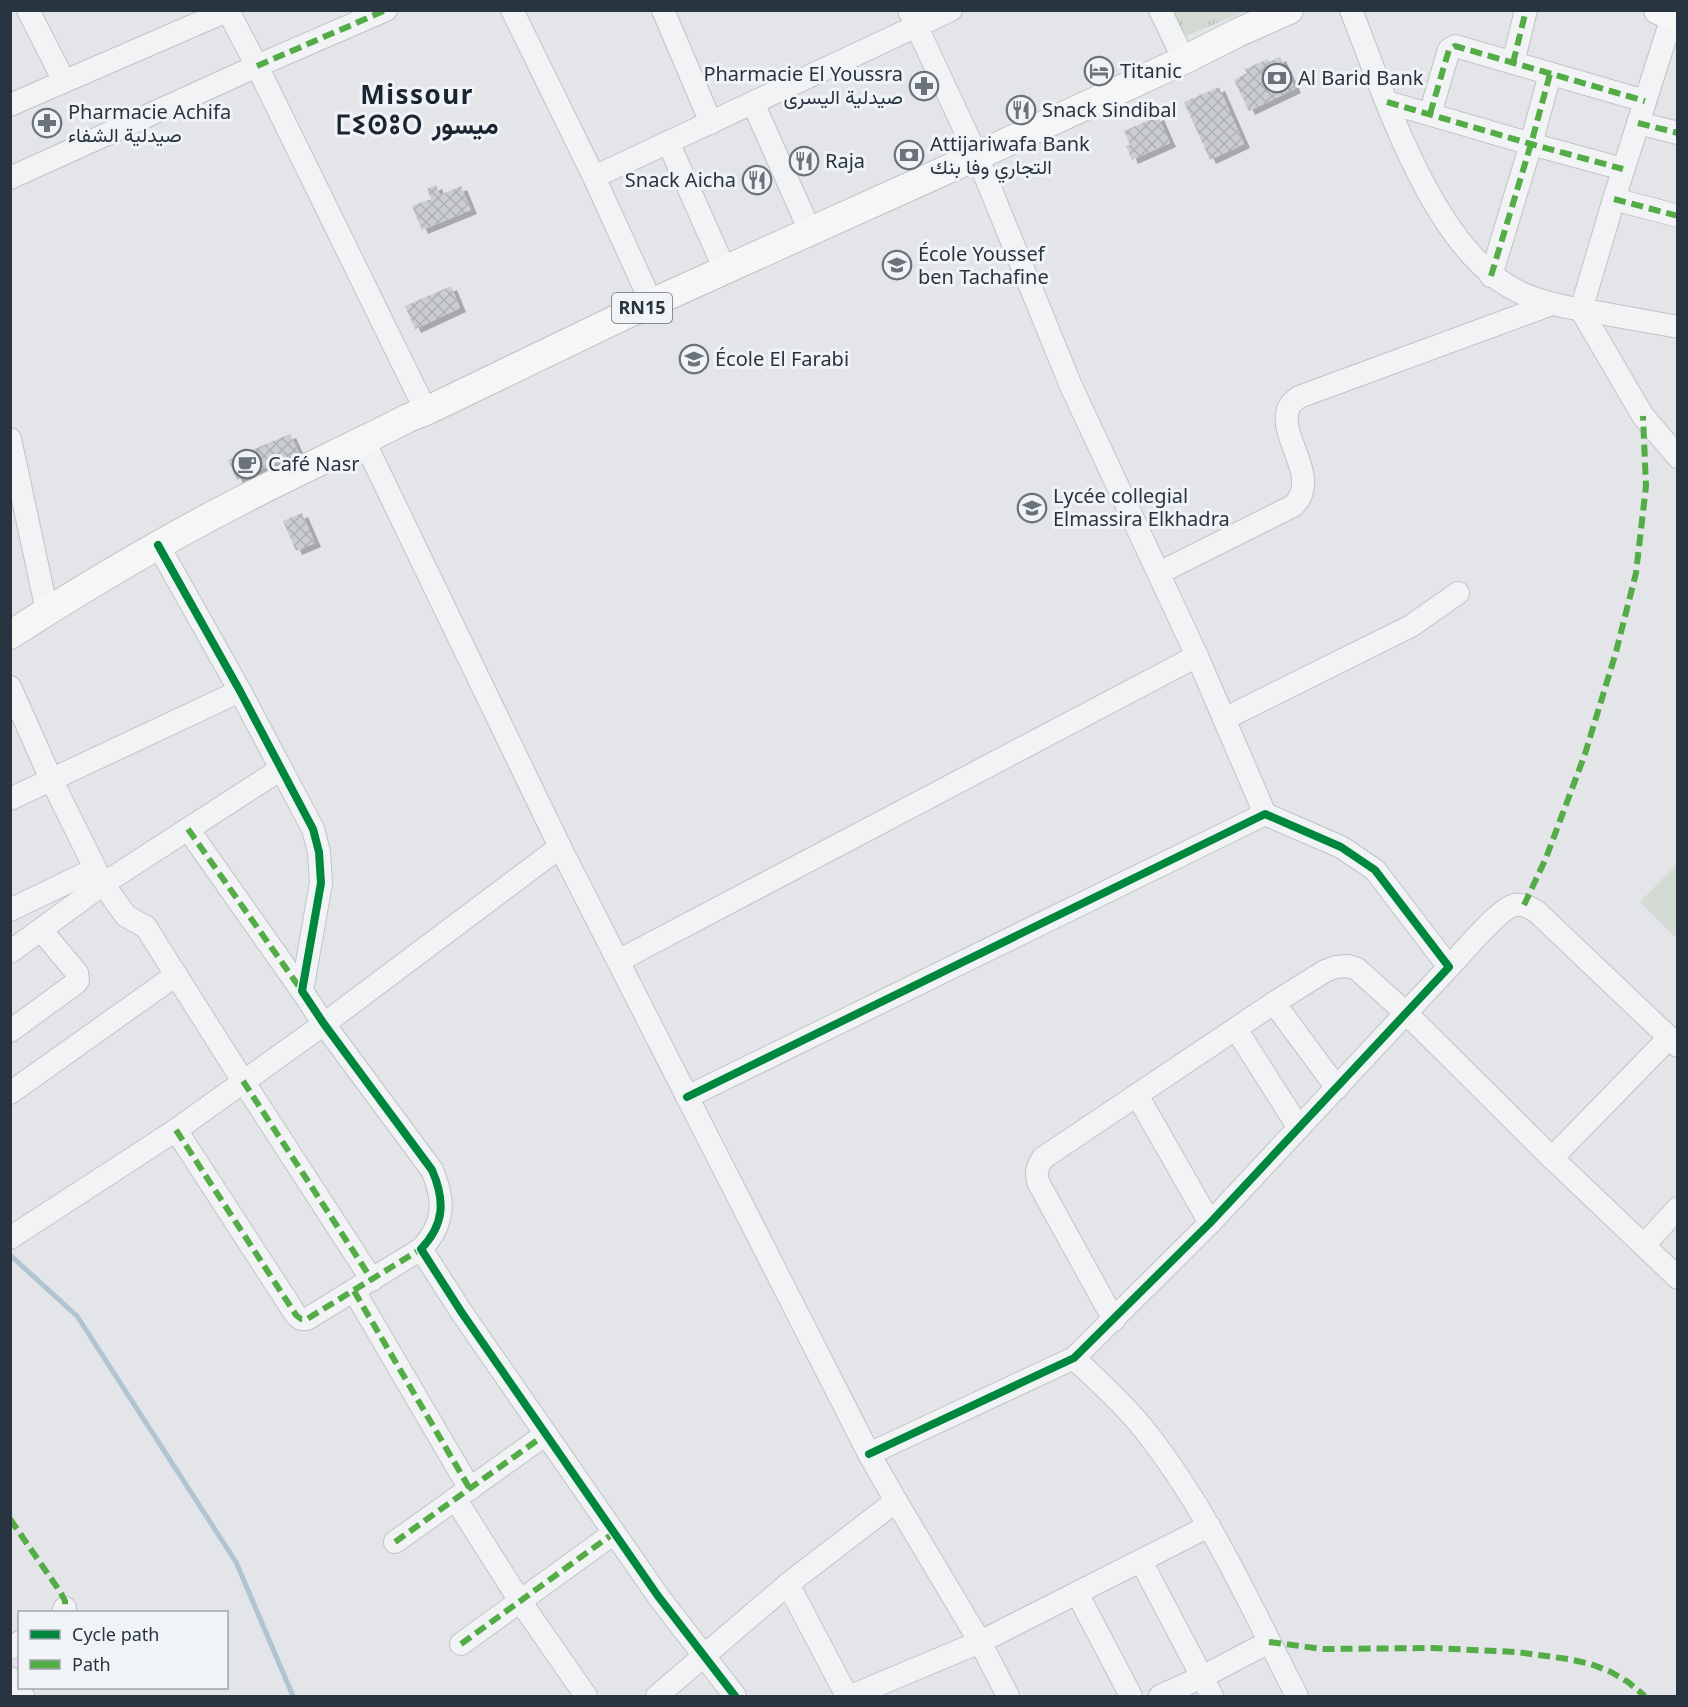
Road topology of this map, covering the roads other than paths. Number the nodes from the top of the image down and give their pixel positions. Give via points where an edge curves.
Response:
1 (28, 10) edge
2 (386, 10) edge
3 (663, 10) edge
4 (951, 10) edge
5 (1160, 10) edge
6 (1289, 10) edge
7 (1352, 10) edge
8 (1526, 10) edge
9 (228, 11) edge
10 (517, 12) edge
11 (1669, 16) edge
12 (913, 18) edge
13 (1184, 60) junction
14 (1513, 63) junction
15 (257, 66) junction
16 (1550, 74) junction
17 (64, 81) junction
18 (1645, 101) junction
19 (1387, 102) junction
20 (753, 103) junction
21 (10, 105) edge
22 (1430, 114) junction
23 (711, 123) junction
24 (1638, 123) junction
25 (1677, 133) edge
26 (668, 142) junction
27 (1531, 144) junction
28 (977, 156) junction
29 (1623, 169) junction
30 (594, 177) junction
31 (10, 178) edge
32 (1614, 199) junction
33 (1677, 216) edge
34 (810, 231) junction
35 (725, 270) junction
36 (1491, 276) junction
37 (652, 304) junction
38 (1552, 304) junction
39 (1581, 310) junction
40 (1677, 327) edge
41 (426, 411) junction
42 (10, 439) edge
43 (364, 441) junction
44 (1677, 457) edge
45 (158, 545) junction
46 (1159, 573) junction
47 (1458, 593) dead end
48 (47, 611) junction
49 (10, 635) edge
50 (1197, 656) junction
51 (10, 687) edge
52 (240, 691) junction
53 (1224, 719) junction
54 (281, 769) junction
55 (51, 779) junction
56 (10, 799) edge
57 (1265, 814) junction
58 (188, 829) junction
59 (560, 847) junction
60 (99, 877) junction
61 (10, 910) edge
62 (41, 930) junction
63 (10, 952) edge
64 (618, 961) junction
65 (1449, 967) junction
66 (176, 975) junction
67 (302, 991) junction
68 (1274, 1004) junction
69 (1407, 1014) junction
70 (324, 1024) junction
71 (1236, 1029) junction
72 (10, 1031) edge
73 (1673, 1042) edge
74 (243, 1081) junction
75 (1337, 1088) junction
76 (10, 1093) edge
77 (1137, 1095) junction
78 (687, 1097) junction
79 (1299, 1128) junction
80 (176, 1130) junction
81 (1552, 1158) junction
82 (1677, 1208) edge
83 (1210, 1223) junction
84 (10, 1238) edge
85 (1644, 1245) junction
86 (421, 1249) junction
87 (1677, 1278) edge
88 (363, 1285) junction
89 (1114, 1320) junction
90 (1074, 1358) junction
91 (546, 1434) junction
92 (869, 1454) junction
93 (463, 1495) junction
94 (896, 1502) junction
95 (1209, 1526) junction
96 (614, 1533) junction
97 (395, 1542) dead end
98 (1141, 1561) junction
99 (788, 1584) junction
100 (1077, 1593) junction
101 (520, 1601) junction
102 (980, 1642) junction
103 (1269, 1642) junction
104 (461, 1644) dead end
105 (704, 1657) junction
106 (10, 1678) edge
107 (1207, 1687) edge
108 (23, 1696) edge
109 (586, 1696) edge
110 (657, 1696) edge
111 (735, 1696) edge
112 (849, 1696) edge
113 (1008, 1696) edge
114 (1131, 1696) edge
115 (1160, 1696) edge
116 (1297, 1696) edge

1 - 17 street
2 - 15 street
3 - 23 street
4 - 12 street
5 - 13 street
6 - 13 main road, RN15
7 - 19 street
8 - 14 street
9 - 15 street
9 - 17 street
10 - 30 street
11 - 18 street
12 - 20 street
12 - 28 street
13 - 28 main road, RN15
14 - 16 street
14 - 22 street via 1452,47
15 - 31 street
15 - 41 street
16 - 18 street
16 - 27 street
17 - 21 street
18 - 24 street
19 - 22 street
19 - 36 street via 1431,198
20 - 23 street
20 - 34 street
22 - 27 street
23 - 26 street
24 - 25 street
24 - 29 street
26 - 30 street
26 - 35 street
27 - 29 street
27 - 36 street
28 - 34 main road, RN15
28 - 46 street via 1071,386
29 - 32 street
30 - 37 street
32 - 33 street
32 - 39 street
34 - 35 main road, RN15
35 - 37 main road, RN15
36 - 38 street
37 - 41 main road, RN15
38 - 39 street
38 - 46 street via 1299,397 1290,405 1287,416 1304,480 1300,500
39 - 40 street
39 - 44 street via 1643,416
41 - 43 main road, RN15
42 - 48 street
43 - 45 main road, RN15
43 - 59 street
45 - 48 main road, RN15
45 - 52 street
46 - 50 street
47 - 53 street via 1411,626
48 - 49 main road, RN15
50 - 53 street
50 - 64 street
51 - 55 street
52 - 54 street
52 - 55 street
53 - 57 street
54 - 58 street
54 - 67 street via 313,829 320,861 321,883
55 - 56 street
55 - 60 street
57 - 65 street via 1341,846 1375,870
57 - 78 street
58 - 60 street
58 - 67 street
59 - 64 street
59 - 70 street
60 - 61 street
60 - 62 street
60 - 66 street via 126,916 146,927
62 - 63 street
62 - 72 street via 77,973 78,980
64 - 78 street
65 - 69 street
65 - 73 street via 1503,910 1524,905 1537,912
66 - 74 street
66 - 76 street
67 - 70 street
68 - 69 street via 1325,971 1348,966 1357,969
68 - 71 street
68 - 75 street
69 - 75 street
69 - 81 street
70 - 74 street
70 - 86 street via 437,1180 441,1212 432,1238
71 - 77 street
71 - 79 street
73 - 81 street
74 - 80 street
74 - 88 street
75 - 79 street
77 - 83 street
77 - 89 street via 1043,1158 1036,1177
78 - 92 street
79 - 83 street
80 - 84 street
80 - 88 street via 298,1318 307,1319
81 - 85 street
82 - 85 street
83 - 89 street
85 - 87 street
86 - 88 street
86 - 91 street
88 - 93 street
89 - 90 street
90 - 92 street
90 - 95 street via 1149,1436
91 - 93 street
91 - 96 street
92 - 94 street
93 - 97 street
93 - 101 street
94 - 99 street
94 - 102 street
95 - 98 street
95 - 103 street
96 - 101 street
96 - 105 street
98 - 100 street
98 - 107 street
99 - 105 street
99 - 112 street
100 - 102 street
100 - 114 street
101 - 104 street
101 - 109 street
102 - 112 street
102 - 113 street
103 - 107 street
103 - 116 street
105 - 110 street
105 - 111 street
106 - 108 street
107 - 115 street

